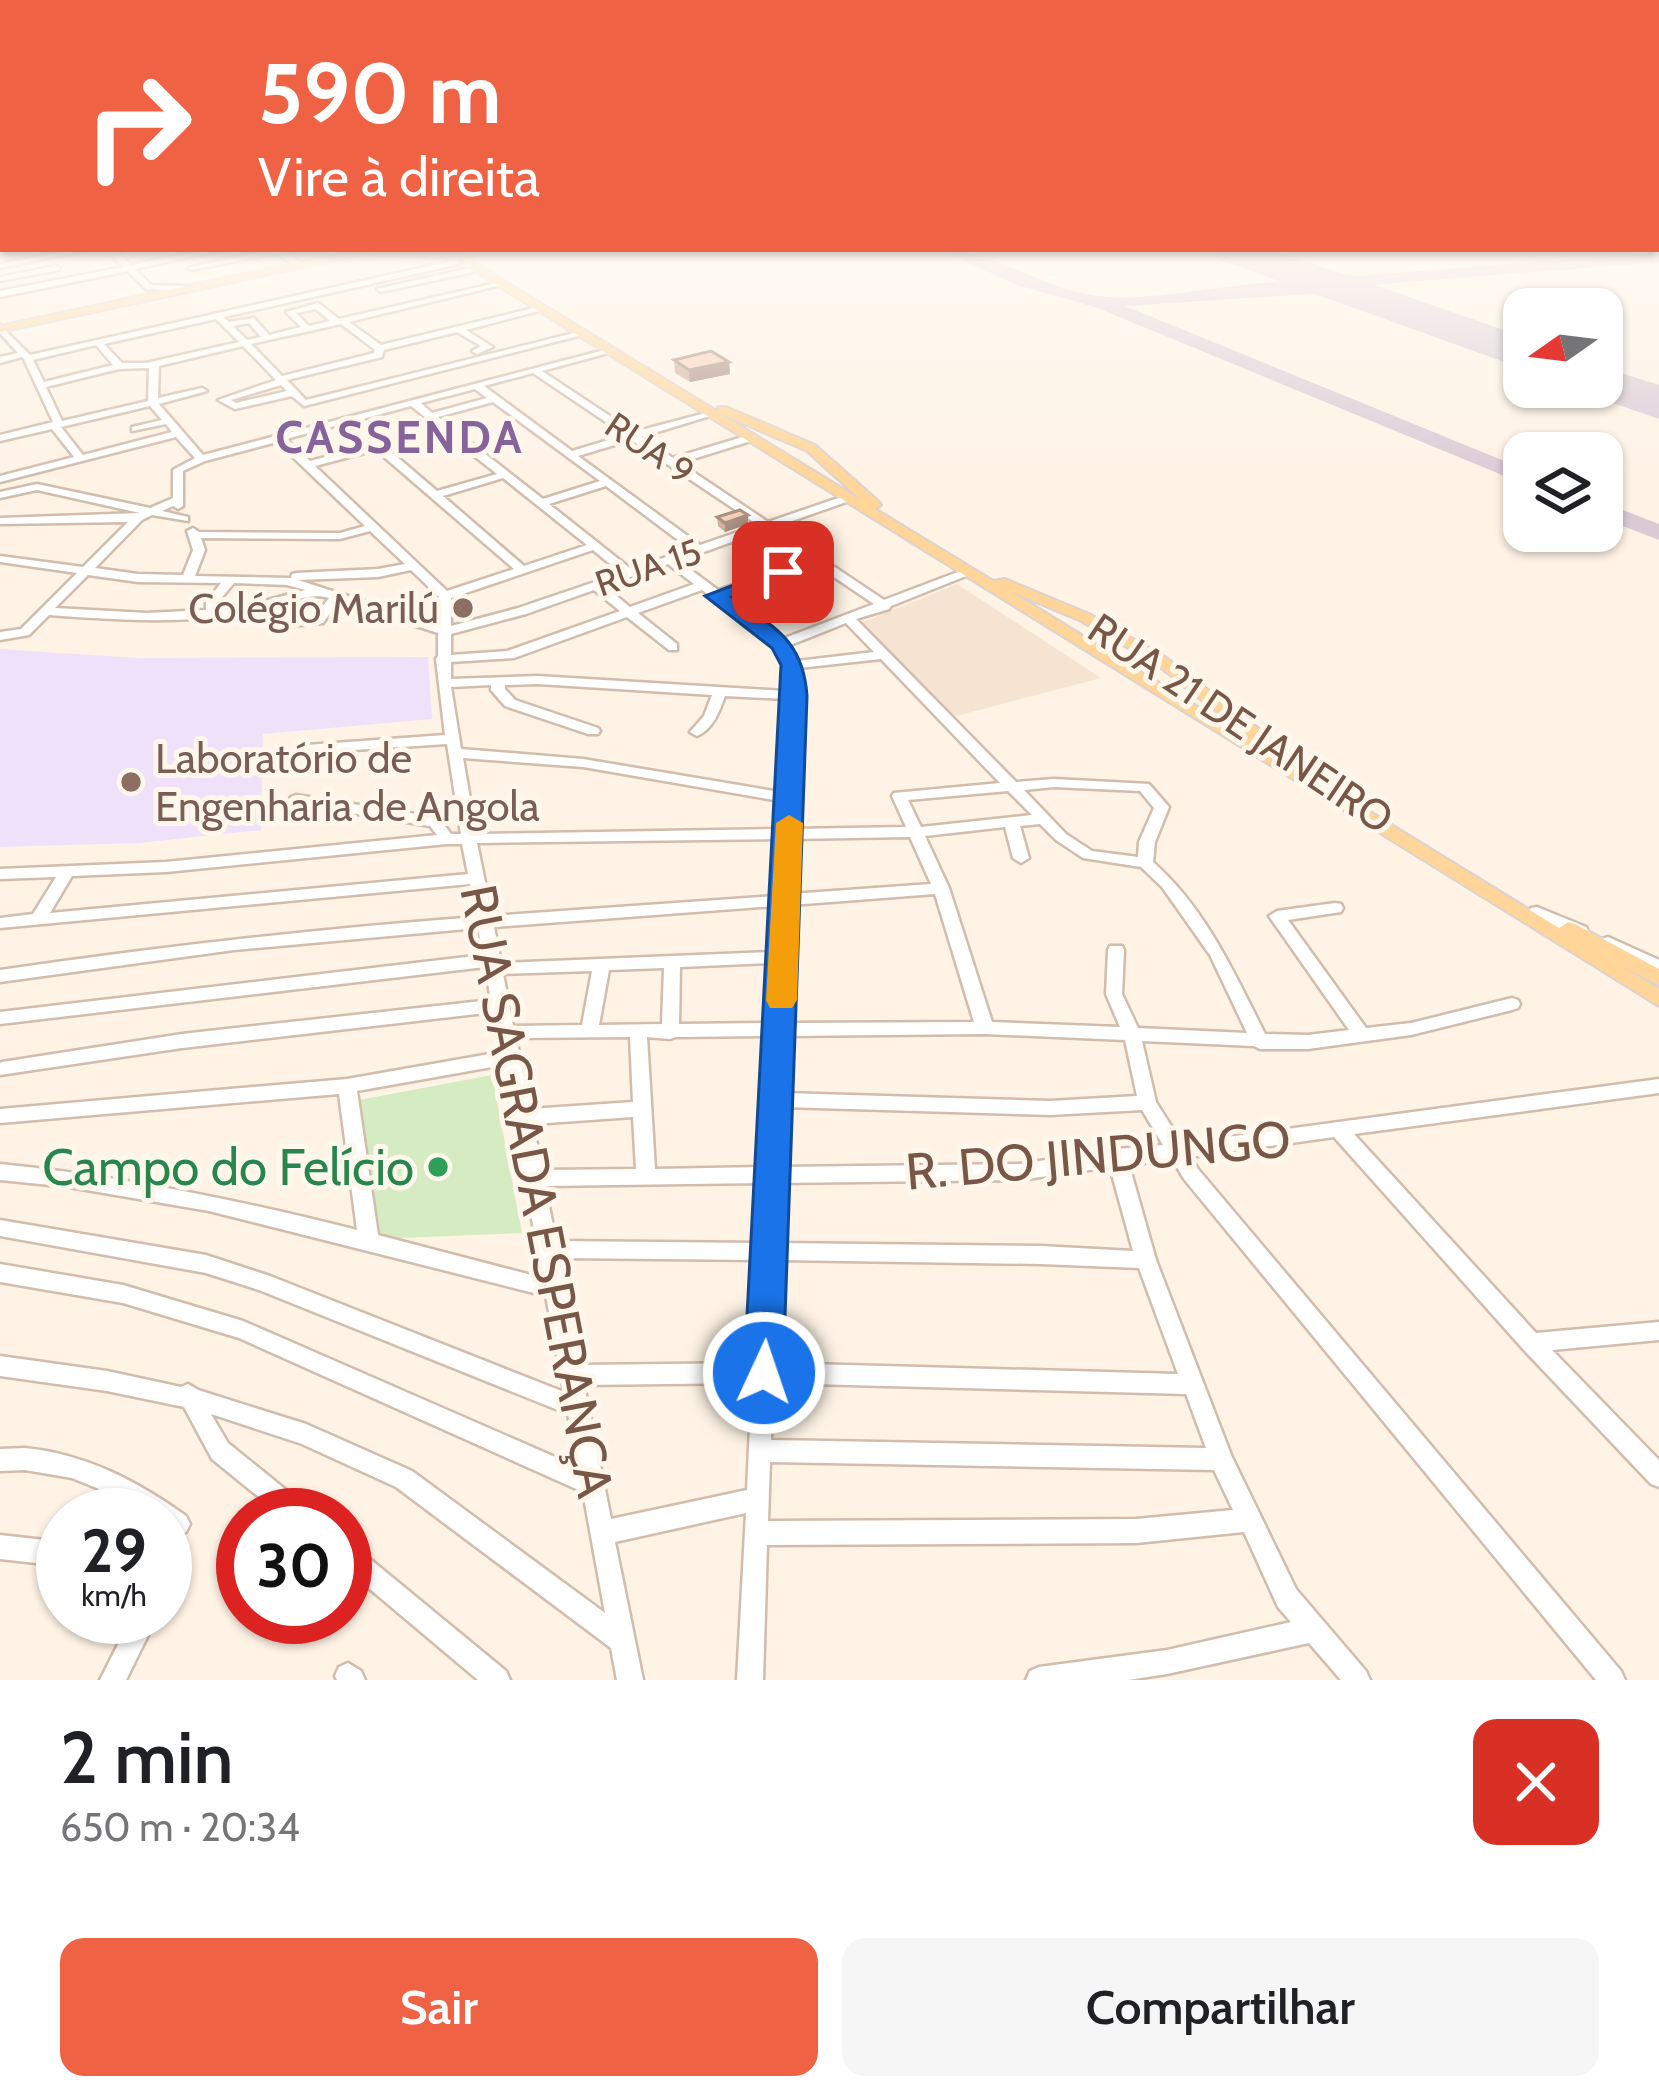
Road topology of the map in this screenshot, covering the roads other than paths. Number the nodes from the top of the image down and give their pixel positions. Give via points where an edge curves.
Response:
1 (184, 323) edge
2 (234, 323) edge
3 (253, 323) edge
4 (302, 323) edge
5 (329, 323) edge
6 (343, 323) edge
7 (482, 323) edge
8 (565, 323) edge
9 (571, 323) edge
10 (227, 325) joint
11 (0, 328) edge
12 (308, 328) junction
13 (459, 329) junction
14 (582, 334) junction
15 (190, 335) dead end
16 (267, 338) junction
17 (98, 342) junction
18 (245, 343) junction
19 (379, 348) junction
20 (609, 350) junction
21 (207, 351) junction
22 (433, 355) dead end
23 (26, 356) junction
24 (475, 356) junction
25 (0, 360) edge
26 (351, 362) junction
27 (154, 364) junction
28 (119, 366) junction
29 (449, 367) junction
30 (535, 370) junction
31 (502, 379) junction
32 (282, 380) junction
33 (43, 385) junction
34 (378, 385) junction
35 (477, 386) junction
36 (202, 391) dead end
37 (292, 393) junction
38 (495, 399) junction
39 (153, 403) junction
40 (414, 403) junction
41 (118, 411) junction
42 (710, 413) junction
43 (431, 416) junction
44 (348, 420) junction
45 (168, 421) junction
46 (57, 424) junction
47 (136, 429) junction
48 (178, 433) junction
49 (633, 436) junction
50 (0, 438) edge
51 (279, 438) junction
52 (750, 438) junction
53 (146, 441) junction
54 (378, 446) junction
55 (811, 448) junction
56 (568, 455) junction
57 (780, 456) junction
58 (80, 458) junction
59 (201, 459) junction
60 (671, 462) junction
61 (308, 465) junction
62 (29, 471) junction
63 (503, 475) junction
64 (0, 479) edge
65 (609, 482) junction
66 (37, 487) junction
67 (0, 495) edge
68 (435, 495) junction
69 (848, 498) junction
70 (176, 500) junction
71 (542, 503) junction
72 (160, 511) junction
73 (139, 518) junction
74 (184, 519) junction
75 (0, 521) edge
76 (765, 526) junction
77 (373, 527) junction
78 (196, 535) junction
79 (596, 546) junction
80 (698, 549) junction
81 (0, 559) edge
82 (669, 559) junction
83 (817, 561) junction
84 (412, 566) junction
85 (83, 570) junction
86 (524, 571) junction
87 (967, 572) junction
88 (629, 573) junction
89 (188, 579) junction
90 (231, 579) junction
91 (267, 579) junction
92 (595, 585) junction
93 (703, 585) junction
94 (316, 590) junction
95 (337, 596) junction
96 (445, 596) junction
97 (716, 596) junction
98 (885, 606) junction
99 (44, 610) junction
100 (630, 613) junction
101 (212, 614) junction
102 (1084, 617) junction
103 (849, 619) junction
104 (285, 624) dead end
105 (1054, 627) junction
106 (446, 631) junction
107 (0, 636) edge
108 (781, 644) junction
109 (673, 647) dead end
110 (884, 655) junction
111 (442, 659) junction
112 (793, 665) junction
113 (498, 680) junction
114 (444, 683) junction
115 (719, 693) junction
116 (795, 696) junction
117 (1213, 698) junction
118 (1191, 711) junction
119 (593, 731) dead end
120 (697, 733) dead end
121 (455, 746) junction
122 (307, 749) dead end
123 (1014, 786) junction
124 (790, 798) junction
125 (296, 800) dead end
126 (1041, 819) junction
127 (1012, 824) junction
128 (918, 832) junction
129 (789, 833) junction
130 (470, 838) junction
131 (447, 839) junction
132 (1022, 858) dead end
133 (1144, 863) junction
134 (67, 872) junction
135 (0, 874) edge
136 (477, 878) junction
137 (940, 888) junction
138 (786, 902) junction
139 (1335, 908) dead end
140 (1546, 917) junction
141 (38, 919) junction
142 (485, 919) junction
143 (0, 923) edge
144 (1116, 950) dead end
145 (783, 957) junction
146 (672, 962) junction
147 (494, 964) junction
148 (601, 966) junction
149 (1659, 967) edge
150 (0, 976) edge
151 (1659, 982) edge
152 (1659, 999) edge
153 (1511, 1004) dead end
154 (501, 1005) junction
155 (0, 1018) edge
156 (985, 1028) junction
157 (506, 1032) junction
158 (638, 1033) junction
159 (670, 1033) junction
160 (780, 1033) junction
161 (590, 1034) junction
162 (1132, 1034) junction
163 (1362, 1036) junction
164 (1260, 1042) junction
165 (511, 1057) junction
166 (2, 1069) edge
167 (347, 1086) junction
168 (1659, 1086) edge
169 (777, 1100) junction
170 (1147, 1103) junction
171 (642, 1109) junction
172 (0, 1116) edge
173 (523, 1117) junction
174 (1341, 1132) junction
175 (1171, 1148) junction
176 (1118, 1157) junction
177 (0, 1172) edge
178 (773, 1176) junction
179 (646, 1177) junction
180 (534, 1178) junction
181 (0, 1228) edge
182 (369, 1244) junction
183 (548, 1249) junction
184 (770, 1250) junction
185 (1146, 1261) junction
186 (0, 1273) edge
187 (556, 1290) junction
188 (1659, 1331) edge
189 (1531, 1343) junction
190 (0, 1366) edge
191 (764, 1373) junction
192 (572, 1375) junction
193 (1189, 1384) junction
194 (188, 1394) junction
195 (578, 1408) junction
196 (760, 1451) junction
197 (0, 1460) edge
198 (1221, 1460) junction
199 (1659, 1476) edge
200 (593, 1485) junction
201 (127, 1488) edge
202 (266, 1488) edge
203 (758, 1499) junction
204 (1250, 1520) junction
205 (757, 1533) junction
206 (602, 1534) junction
207 (0, 1547) edge
208 (36, 1551) edge
209 (372, 1576) edge
210 (1310, 1630) junction
211 (623, 1641) junction
212 (131, 1644) edge
213 (112, 1680) edge
214 (496, 1680) edge
215 (630, 1680) edge
216 (750, 1680) edge
217 (1039, 1680) edge
218 (1357, 1680) edge
219 (1612, 1680) edge

1 - 17 street
2 - 10 street
3 - 16 street
4 - 12 street
5 - 12 street
6 - 19 street
7 - 13 street
8 - 14 main road, RUA 21 DE JANEIRO
9 - 55 main road, RUA 21 DE JANEIRO via 701,401
10 - 18 street
11 - 23 street
12 - 16 street
13 - 19 street
13 - 24 street via 488,347
14 - 20 main road, RUA 21 DE JANEIRO
14 - 24 street
15 - 21 street
16 - 18 street
17 - 23 street
17 - 28 street
18 - 21 street
18 - 32 street
19 - 26 street via 382,354
20 - 30 street
20 - 42 main road, RUA 21 DE JANEIRO
21 - 27 street
22 - 29 street
23 - 25 street
23 - 33 street
24 - 29 street
24 - 31 street
26 - 32 street
26 - 34 street
27 - 28 street
27 - 39 street
28 - 33 street
29 - 34 street
30 - 31 street
30 - 49 street, RUA 9
31 - 35 street
32 - 37 street
32 - 37 street via 223,400 238,406
33 - 46 street
34 - 37 street via 308,403
35 - 38 street
35 - 40 street
36 - 39 street
38 - 43 street
38 - 56 street
39 - 41 street
39 - 45 street
40 - 43 street
40 - 44 street
41 - 46 street
41 - 47 street
42 - 49 street
42 - 52 main road, RUA 21 DE JANEIRO
43 - 63 street
44 - 51 street
44 - 54 street
45 - 47 street
45 - 48 street
46 - 50 street
46 - 58 street
47 - 53 street
48 - 53 street
48 - 59 street
49 - 56 street
49 - 60 street, RUA 9
51 - 59 street
51 - 61 street
52 - 57 main road, RUA 21 DE JANEIRO
52 - 60 street
53 - 58 street
54 - 61 street
54 - 68 street
55 - 57 main road via 773,440
55 - 102 main road, RUA 21 DE JANEIRO via 915,533 991,578
56 - 65 street
57 - 69 main road, RUA 21 DE JANEIRO
58 - 62 street
59 - 70 street via 178,470
60 - 76 street, RUA 9
61 - 77 street
62 - 64 street
62 - 66 street
63 - 68 street
63 - 71 street
65 - 71 street
65 - 80 street
66 - 67 street
66 - 72 street
68 - 86 street
69 - 76 street, RUA 15
69 - 87 main road, RUA 21 DE JANEIRO
70 - 72 street
70 - 74 street
71 - 79 street
72 - 73 street
72 - 74 street
73 - 75 street
73 - 85 street
74 - 78 street
76 - 80 street, RUA 15
76 - 83 street, RUA 9
77 - 78 street via 340,536
77 - 84 street
78 - 89 street
79 - 86 street
79 - 88 street
80 - 82 street, RUA 15
81 - 85 street
82 - 88 street, RUA 15
82 - 93 street
83 - 97 street
83 - 98 street, RUA 9
84 - 91 street
84 - 96 street
85 - 89 street
85 - 99 street
86 - 96 street
87 - 98 street
87 - 105 main road, RUA 21 DE JANEIRO
88 - 92 street, RUA 15
89 - 90 street
90 - 91 street
90 - 101 street
91 - 94 street
92 - 100 street
92 - 106 street, RUA 15
93 - 97 street
93 - 100 street
94 - 95 street
94 - 101 street
95 - 104 street via 319,620
95 - 106 street
96 - 106 street, RUA SAGRADA ESPERANÇA
97 - 108 street
98 - 103 street
99 - 101 street
99 - 107 street via 25,632
100 - 109 street
100 - 111 street via 509,656
102 - 105 main road via 1111,642 1096,645
102 - 117 main road, RUA 21 DE JANEIRO
103 - 108 street
103 - 110 street
105 - 118 main road, RUA 21 DE JANEIRO
106 - 111 street, RUA SAGRADA ESPERANÇA
108 - 112 street
110 - 112 street
110 - 123 street
111 - 114 street, RUA SAGRADA ESPERANÇA
112 - 116 street
113 - 114 street
113 - 115 street
113 - 119 street via 509,704
114 - 121 street, RUA SAGRADA ESPERANÇA
115 - 116 street
115 - 120 street
116 - 124 street
117 - 118 main road via 1160,664 1136,665
117 - 140 main road, RUA 21 DE JANEIRO via 1307,773
118 - 152 main road, RUA 21 DE JANEIRO
121 - 122 street
121 - 124 street
121 - 130 street, RUA SAGRADA ESPERANÇA
123 - 126 street
123 - 128 street via 899,796
123 - 133 street via 1144,787 1162,807
124 - 129 street
125 - 131 street via 435,822
126 - 127 street
126 - 133 street via 1088,855
127 - 128 street
127 - 132 street
128 - 129 street
128 - 137 street
129 - 130 street
129 - 138 street
130 - 131 street
130 - 136 street, RUA SAGRADA ESPERANÇA
131 - 134 street
133 - 164 street via 1217,953
134 - 135 street
134 - 141 street
136 - 141 street
136 - 142 street, RUA SAGRADA ESPERANÇA
137 - 138 street
137 - 156 street
138 - 142 street
138 - 145 street
139 - 163 street via 1277,916
140 - 149 street
140 - 151 main road, RUA 21 DE JANEIRO
141 - 143 street
142 - 147 street, RUA SAGRADA ESPERANÇA
142 - 150 street
144 - 162 street via 1114,994
145 - 146 street
145 - 160 street
146 - 148 street
146 - 159 street
147 - 148 street
147 - 154 street, RUA SAGRADA ESPERANÇA
147 - 155 street
148 - 161 street
153 - 163 street
154 - 157 street, RUA SAGRADA ESPERANÇA
154 - 166 street
156 - 160 street
156 - 162 street
157 - 161 street
157 - 165 street, RUA SAGRADA ESPERANÇA
158 - 159 street
158 - 161 street
158 - 171 street
159 - 160 street
160 - 169 street
162 - 164 street
162 - 170 street
163 - 164 street
165 - 167 street
165 - 173 street, RUA SAGRADA ESPERANÇA
167 - 172 street
167 - 182 street
168 - 174 street, R. DO JINDUNGO
169 - 170 street
169 - 178 street
170 - 175 street
171 - 173 street
171 - 179 street
173 - 180 street, RUA SAGRADA ESPERANÇA
174 - 175 street, R. DO JINDUNGO
174 - 189 street
175 - 176 street, R. DO JINDUNGO
175 - 219 street
176 - 178 street, R. DO JINDUNGO via 974,1175
176 - 185 street
177 - 182 street via 93,1182
178 - 179 street, R. DO JINDUNGO
178 - 184 street
179 - 180 street, R. DO JINDUNGO
180 - 183 street, RUA SAGRADA ESPERANÇA
181 - 195 street via 225,1270
182 - 187 street
183 - 184 street
183 - 187 street, RUA SAGRADA ESPERANÇA
184 - 185 street
184 - 191 street
185 - 193 street
186 - 200 street via 123,1294 243,1330
187 - 192 street, RUA SAGRADA ESPERANÇA
188 - 189 street
189 - 199 street
190 - 194 street
191 - 192 street
191 - 193 street
191 - 196 street
192 - 195 street, RUA SAGRADA ESPERANÇA
193 - 198 street
194 - 202 street via 220,1451
194 - 211 street via 271,1420 404,1479
195 - 200 street, RUA SAGRADA ESPERANÇA
196 - 198 street
196 - 203 street
197 - 201 street via 78,1470
198 - 204 street
200 - 206 street, RUA SAGRADA ESPERANÇA
203 - 205 street
203 - 206 street
204 - 205 street via 1136,1531
204 - 210 street
205 - 216 street
206 - 211 street, RUA SAGRADA ESPERANÇA
207 - 208 street
209 - 214 street
210 - 217 street
210 - 218 street
211 - 215 street, RUA SAGRADA ESPERANÇA
212 - 213 street

